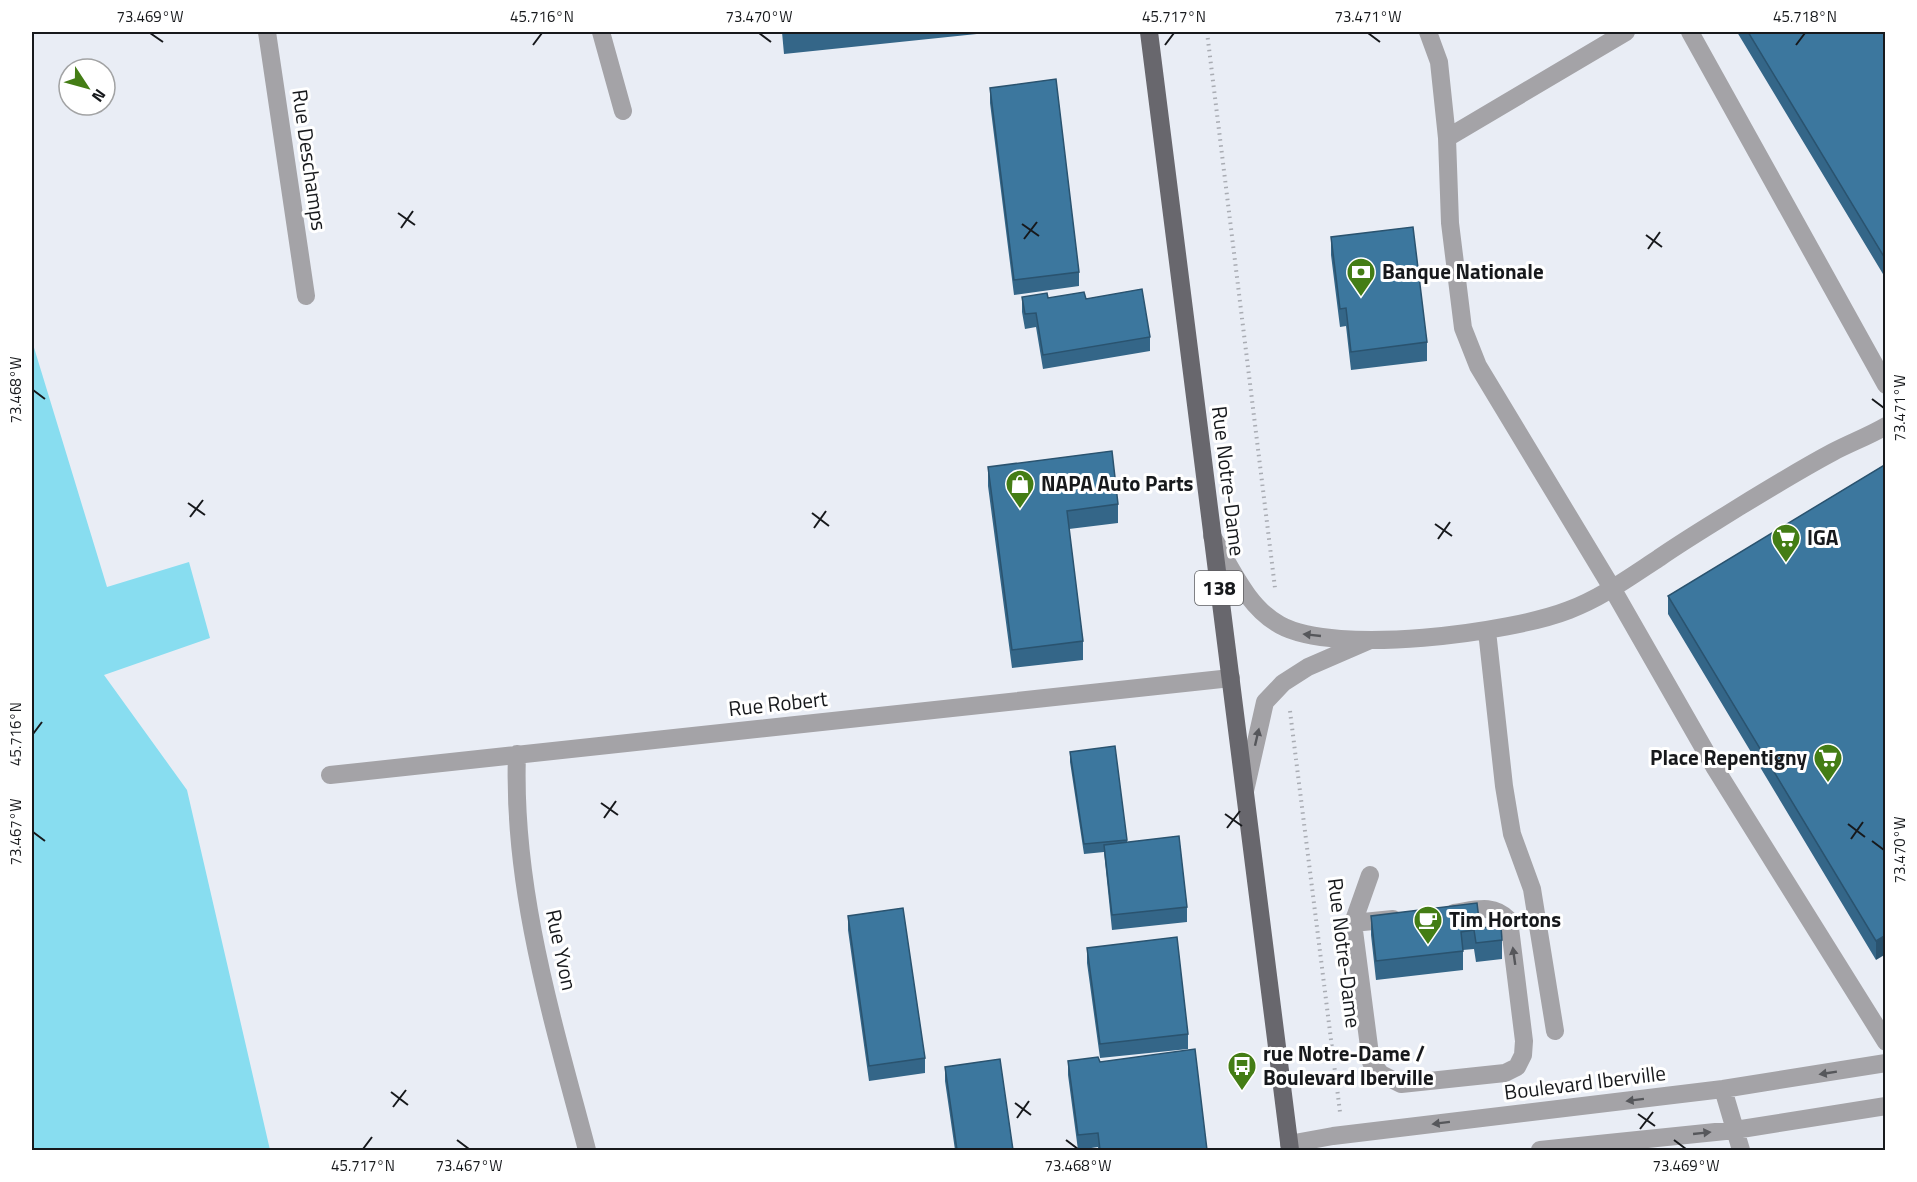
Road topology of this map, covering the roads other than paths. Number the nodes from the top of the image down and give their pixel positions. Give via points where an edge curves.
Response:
1 (267, 32) edge
2 (601, 32) edge
3 (1149, 32) edge
4 (1428, 32) edge
5 (1626, 32) edge
6 (1690, 32) edge
7 (623, 111) dead end
8 (1447, 138) junction
9 (306, 296) dead end
10 (1886, 385) edge
11 (1886, 426) edge
12 (1212, 536) junction
13 (1612, 588) junction
14 (1487, 631) junction
15 (1370, 640) junction
16 (1231, 678) junction
17 (517, 754) junction
18 (330, 775) dead end
19 (1245, 794) junction
20 (1370, 875) dead end
21 (1431, 915) edge
22 (1409, 917) edge
23 (1353, 923) junction
24 (1522, 1014) junction
25 (1886, 1042) edge
26 (1886, 1064) edge
27 (1723, 1089) junction
28 (1886, 1106) edge
29 (1735, 1130) junction
30 (1290, 1147) edge
31 (587, 1150) edge
32 (1540, 1150) edge
33 (1741, 1150) edge

1 - 9 street, Rue Deschamps
2 - 7 street
3 - 12 main road, Rue Notre-Dame / 138
4 - 8 street via 1440,62
5 - 8 street
6 - 10 street
8 - 13 street via 1450,223 1463,328 1478,366
11 - 13 street via 1831,453
15 -> 12 street via 1301,634 1278,624 1249,597
12 - 16 main road, Rue Notre-Dame / 138
13 - 14 street via 1553,616
13 - 25 street via 1715,768
14 - 15 street
14 - 24 street via 1510,824 1532,889 1553,1021
19 -> 15 street via 1265,702 1286,681 1308,667
16 - 17 street, Rue Robert
16 - 19 main road, Rue Notre-Dame / 138
17 - 18 street, Rue Robert
17 - 31 street, Rue Yvon via 515,798 527,901
19 - 30 main road, Rue Notre-Dame / 138
20 - 23 street
24 -> 21 street via 1509,920 1500,911 1487,909
22 - 23 street
23 - 24 street via 1371,1062 1391,1080 1401,1084 1505,1073 1517,1067 1523,1055
26 -> 27 street, Boulevard Iberville
27 - 29 street
27 -> 30 street, Boulevard Iberville via 1333,1136
28 - 29 street
32 -> 29 street
29 - 33 street

